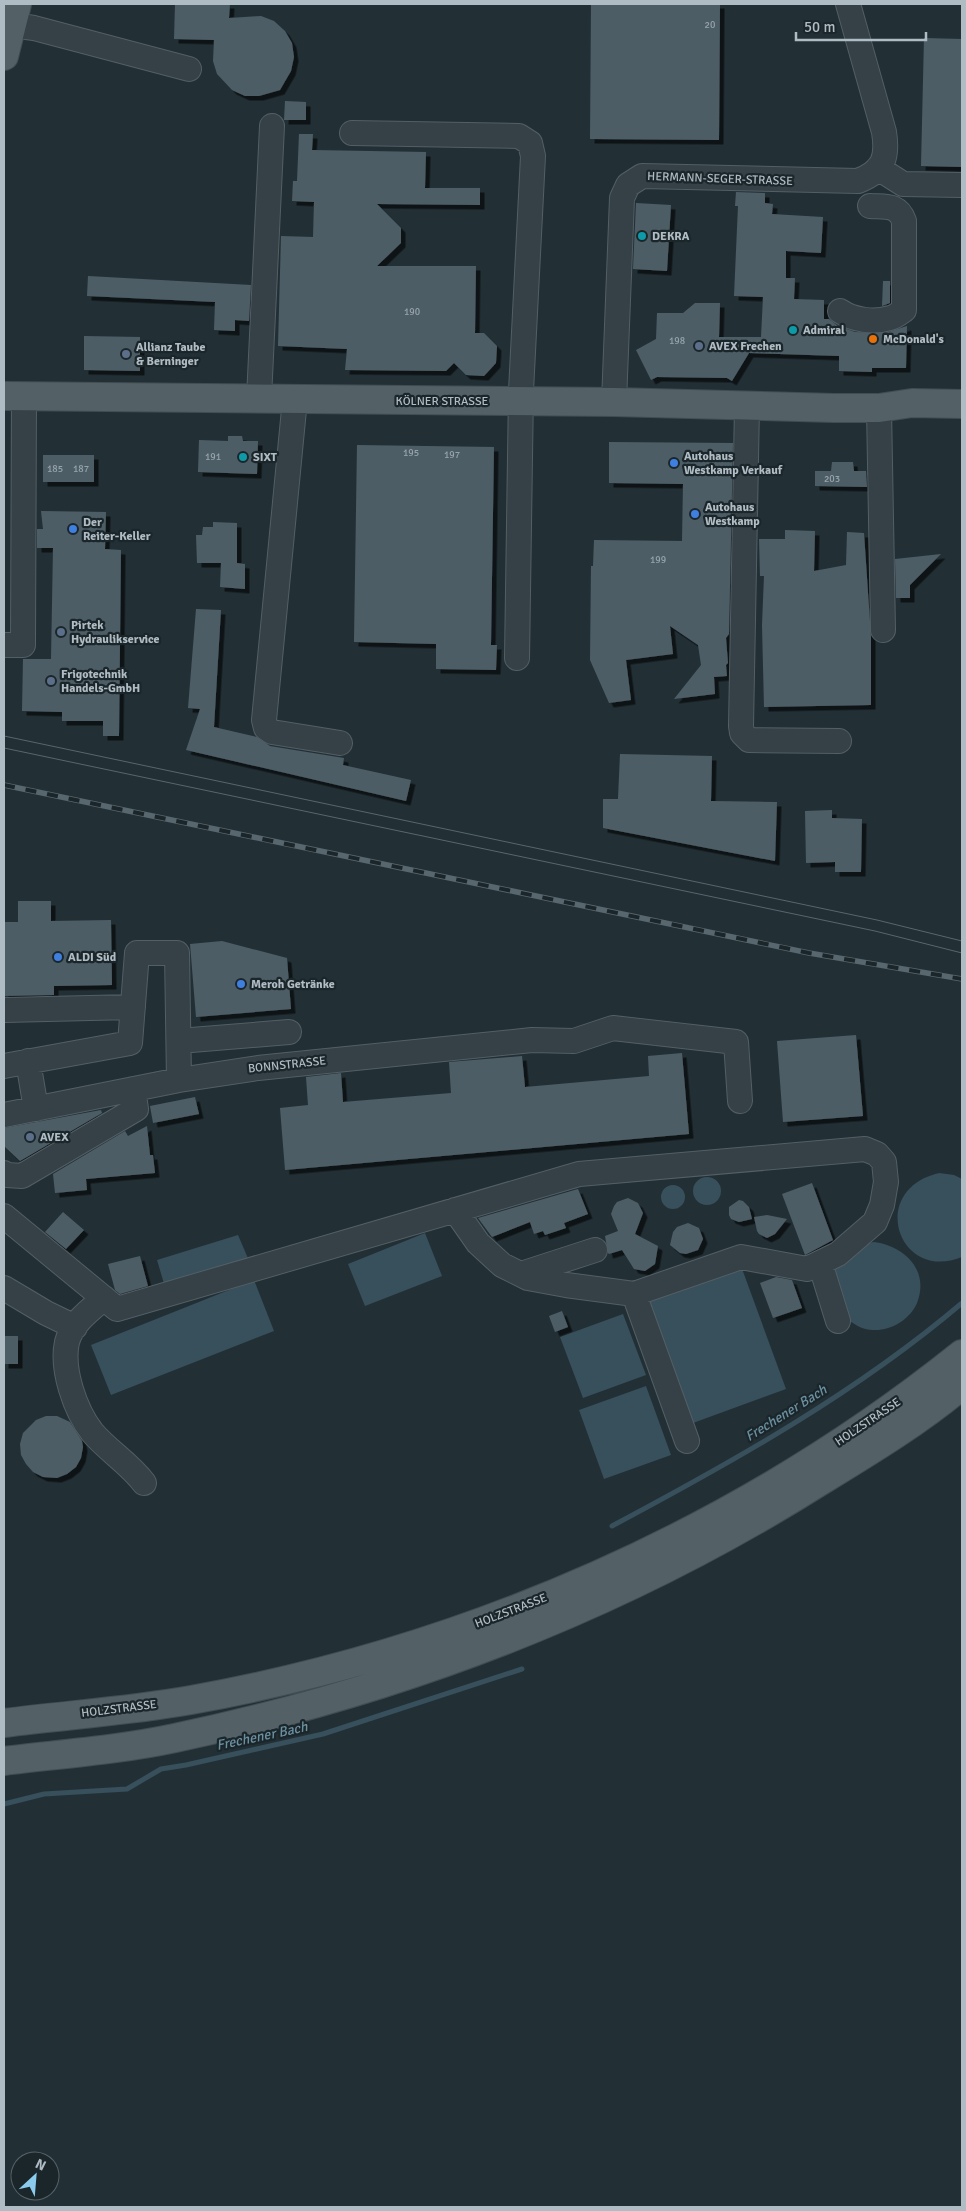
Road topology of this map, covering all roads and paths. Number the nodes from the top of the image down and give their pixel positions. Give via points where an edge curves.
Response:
1 (848, 4) edge
2 (14, 14) edge
3 (4, 56) edge
4 (189, 69) dead end
5 (272, 126) dead end
6 (352, 133) dead end
7 (878, 168) junction
8 (962, 186) edge
9 (870, 206) dead end
10 (840, 311) dead end
11 (14, 396) edge
12 (258, 398) junction
13 (295, 399) junction
14 (521, 401) junction
15 (614, 402) junction
16 (962, 404) edge
17 (747, 406) junction
18 (879, 408) junction
19 (962, 424) edge
20 (883, 630) dead end
21 (8, 649) edge
22 (517, 658) dead end
23 (839, 741) dead end
24 (340, 743) dead end
25 (133, 1007) junction
26 (4, 1010) edge
27 (288, 1032) dead end
28 (179, 1041) junction
29 (28, 1061) junction
30 (4, 1066) edge
31 (179, 1080) junction
32 (133, 1089) junction
33 (740, 1101) dead end
34 (36, 1109) junction
35 (4, 1115) edge
36 (4, 1173) edge
37 (455, 1210) junction
38 (4, 1216) edge
39 (595, 1250) dead end
40 (820, 1263) junction
41 (521, 1274) junction
42 (4, 1288) edge
43 (634, 1294) junction
44 (104, 1298) junction
45 (838, 1321) dead end
46 (75, 1327) junction
47 (962, 1354) edge
48 (962, 1385) edge
49 (687, 1441) dead end
50 (144, 1483) dead end
51 (4, 1723) edge
52 (4, 1761) edge

1 - 7 street via 884,132 885,160
2 - 3 main road
2 - 4 street via 34,28
5 - 12 street
6 - 14 street via 519,136 530,143 533,156
7 - 8 street via 903,184
7 - 15 street, HERMANN-SEGER-STRASSE via 858,181 642,176 628,185 622,198
9 - 10 street via 894,207 901,212 904,221 904,310 890,318 874,320 852,318
11 - 12 main road, KÖLNER STRASSE
11 - 21 street via 23,645
12 - 13 main road, KÖLNER STRASSE
13 - 14 main road, KÖLNER STRASSE
13 - 24 street via 264,720 266,728 272,732
14 - 15 main road, KÖLNER STRASSE
14 - 22 street
15 - 17 main road, KÖLNER STRASSE
16 - 18 main road, KÖLNER STRASSE via 912,403
17 - 18 main road, KÖLNER STRASSE
17 - 23 street via 742,733 749,740
18 - 19 main road, KÖLNER STRASSE
18 - 20 street
25 - 26 street
25 - 28 street via 137,952 177,953
25 - 29 street via 130,1043
27 - 28 street
28 - 31 street
29 - 30 street
29 - 34 street
31 - 32 street, BONNSTRASSE
31 - 33 street, BONNSTRASSE via 258,1068 532,1040 574,1041 613,1028 736,1042
32 - 34 street, BONNSTRASSE
32 - 36 street via 136,1109 22,1176
34 - 35 street, BONNSTRASSE
37 - 40 street via 579,1174 865,1149 884,1162 886,1182 882,1205 875,1222 857,1239
37 - 41 street via 478,1243 502,1265
37 - 44 street via 117,1309
38 - 44 street
39 - 41 street
40 - 43 street via 807,1269 741,1257
40 - 45 street
41 - 43 street via 566,1285
42 - 46 street
43 - 49 street
44 - 46 street via 79,1319
46 - 50 street via 67,1342 67,1375 75,1404 91,1431
47 - 51 main road, HOLZSTRASSE via 852,1435 725,1511 645,1554 516,1609 443,1637 269,1684 189,1701
48 - 52 main road, HOLZSTRASSE via 864,1455 728,1537 551,1622 372,1688 290,1710 174,1738

